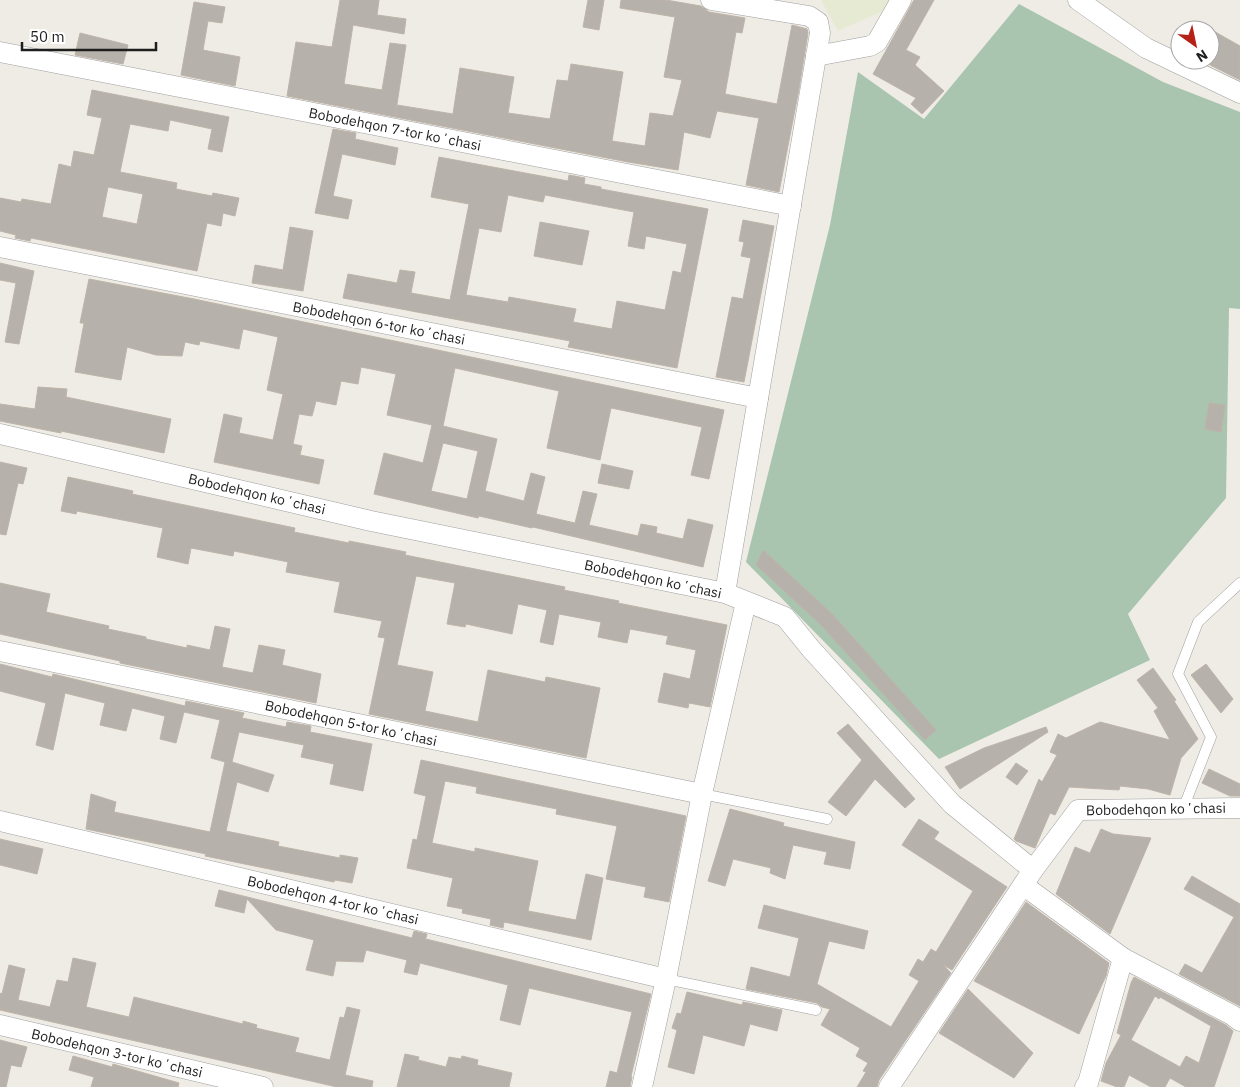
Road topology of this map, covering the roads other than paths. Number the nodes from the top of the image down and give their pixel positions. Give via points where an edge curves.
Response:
1 (711, 0) edge
2 (901, 0) edge
3 (1078, 0) edge
4 (0, 52) edge
5 (816, 56) junction
6 (1240, 93) edge
7 (791, 206) junction
8 (0, 247) edge
9 (758, 398) junction
10 (0, 434) edge
11 (1240, 583) edge
12 (725, 593) junction
13 (746, 602) junction
14 (0, 651) edge
15 (702, 794) junction
16 (1240, 808) edge
17 (1183, 809) junction
18 (827, 819) dead end
19 (0, 821) edge
20 (1028, 878) junction
21 (1123, 958) junction
22 (666, 979) junction
23 (816, 1010) dead end
24 (1240, 1022) edge
25 (0, 1025) edge
26 (263, 1087) edge
27 (642, 1087) edge
28 (889, 1087) edge
29 (1085, 1087) edge

1 - 5 street via 810,16 818,22 820,32
2 - 5 street via 877,42
3 - 6 street via 1146,48
4 - 7 street, Bobodehqon 7-tor koʼchasi
5 - 7 street
7 - 9 street
8 - 9 street, Bobodehqon 6-tor koʼchasi
9 - 12 street
10 - 12 street, Bobodehqon koʼchasi via 371,521
11 - 17 lane via 1198,622 1178,674 1211,737
12 - 13 street, Bobodehqon koʼchasi
13 - 15 street
13 - 20 street, Bobodehqon koʼchasi via 785,617 952,804
14 - 15 street, Bobodehqon 5-tor koʼchasi
15 - 18 lane
15 - 22 street
16 - 17 street, Bobodehqon koʼchasi
17 - 20 street, Bobodehqon koʼchasi via 1078,810
19 - 22 street, Bobodehqon 4-tor koʼchasi
20 - 21 street
20 - 28 street
21 - 24 street
21 - 29 street
22 - 23 lane
22 - 27 street
25 - 26 street, Bobodehqon 3-tor koʼchasi

